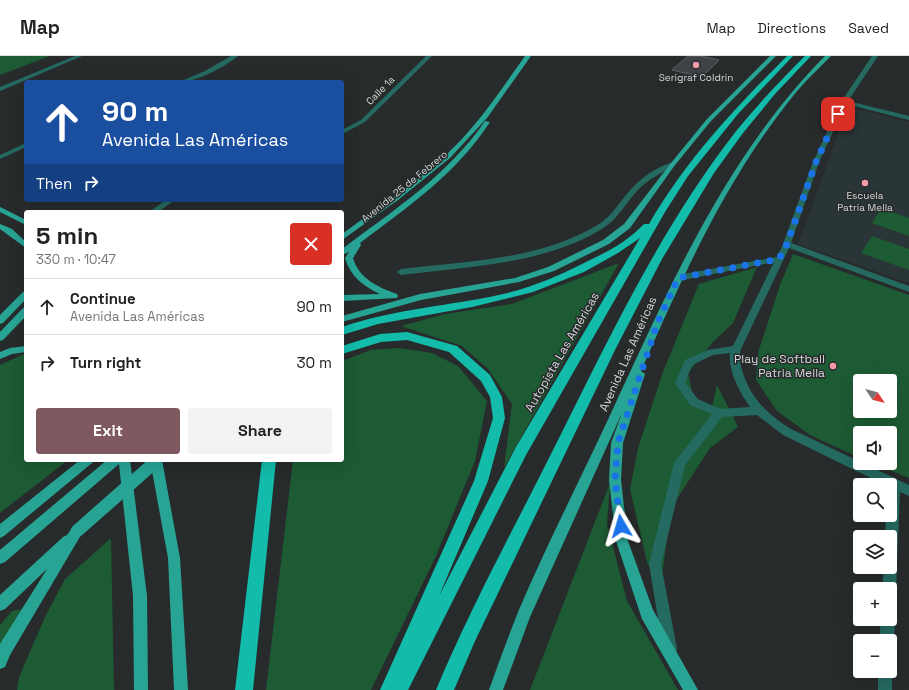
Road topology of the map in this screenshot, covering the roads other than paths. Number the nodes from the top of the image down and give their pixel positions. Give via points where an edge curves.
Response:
1 (79, 56) edge
2 (235, 56) edge
3 (429, 56) edge
4 (528, 56) edge
5 (773, 56) edge
6 (790, 56) edge
7 (808, 56) edge
8 (828, 56) edge
9 (875, 56) edge
10 (20, 80) junction
11 (187, 80) edge
12 (0, 86) edge
13 (0, 89) edge
14 (502, 94) junction
15 (844, 102) junction
16 (909, 118) edge
17 (344, 131) edge
18 (24, 146) edge
19 (0, 157) edge
20 (672, 164) junction
21 (168, 202) edge
22 (0, 209) edge
23 (156, 210) edge
24 (660, 212) junction
25 (24, 222) edge
26 (382, 222) junction
27 (0, 226) edge
28 (344, 236) edge
29 (24, 244) edge
30 (787, 244) junction
31 (344, 251) edge
32 (779, 259) junction
33 (402, 272) dead end
34 (678, 278) junction
35 (909, 289) edge
36 (24, 296) edge
37 (394, 296) junction
38 (420, 297) junction
39 (344, 298) edge
40 (24, 312) edge
41 (344, 318) edge
42 (0, 321) edge
43 (657, 324) junction
44 (344, 330) edge
45 (0, 338) edge
46 (24, 348) edge
47 (344, 349) edge
48 (736, 349) junction
49 (0, 356) edge
50 (757, 411) junction
51 (719, 413) junction
52 (86, 462) edge
53 (113, 462) edge
54 (124, 462) edge
55 (155, 462) edge
56 (157, 462) edge
57 (269, 462) edge
58 (882, 478) edge
59 (897, 485) edge
60 (909, 490) edge
61 (892, 522) edge
62 (77, 531) junction
63 (0, 532) edge
64 (0, 558) edge
65 (889, 582) edge
66 (0, 604) edge
67 (672, 657) junction
68 (0, 662) edge
69 (885, 678) edge
70 (141, 690) edge
71 (181, 690) edge
72 (244, 690) edge
73 (389, 690) edge
74 (399, 690) edge
75 (445, 690) edge
76 (496, 690) edge
77 (691, 690) edge
78 (885, 690) edge

1 - 10 street
2 - 11 street
3 - 17 street, Calle 1a via 363,121
4 - 14 main road, Avenida 25 de Febrero
5 - 20 main road via 709,120
6 - 24 highway, Autopista Las Américas via 735,112 685,175
7 - 75 highway via 755,112 729,144 638,291 469,635
8 - 34 main road, Avenida Las Américas via 761,134 695,244
9 - 15 street
10 - 12 street
10 - 13 street
14 - 26 main road, Avenida 25 de Febrero via 478,137 455,162
14 - 28 main road, Avenida 25 de Febrero via 478,126 439,164
15 - 16 street
15 - 30 street via 816,162
18 - 19 street
20 - 33 street via 640,183 604,224 584,237 556,248 530,254
20 - 38 main road via 627,226 606,242 551,269 516,280
21 - 23 street
22 - 25 main road
24 - 44 highway via 622,248 567,277 535,289 491,300 363,323
24 - 74 highway, Autopista Las Américas via 521,451
26 - 31 main road, Avenida 25 de Febrero
26 - 37 main road via 354,248 349,258 350,267 355,276
27 - 29 main road
30 - 32 street
30 - 35 street
32 - 34 street
32 - 48 street
34 - 43 main road, Avenida Las Américas
36 - 42 main road
37 - 38 main road
37 - 39 main road
38 - 41 main road
40 - 45 main road
43 - 67 main road via 618,443 615,480 622,541 647,614
43 - 76 main road, Avenida Las Américas via 524,615
46 - 49 main road
47 - 73 highway via 380,338 407,336 453,349 486,378 496,397 499,418 481,481
48 - 50 street via 734,362 746,396
48 - 51 street via 711,352 688,362 680,383 694,402
50 - 51 street
50 - 58 street via 787,432
51 - 67 street via 680,463 655,564
52 - 63 main road
53 - 64 main road
54 - 70 main road via 140,596
55 - 62 main road, bridge
56 - 71 main road via 174,558
57 - 72 highway
59 - 60 street
61 - 65 street
62 - 66 main road
62 - 68 main road via 4,651
67 - 77 main road
69 - 78 street

